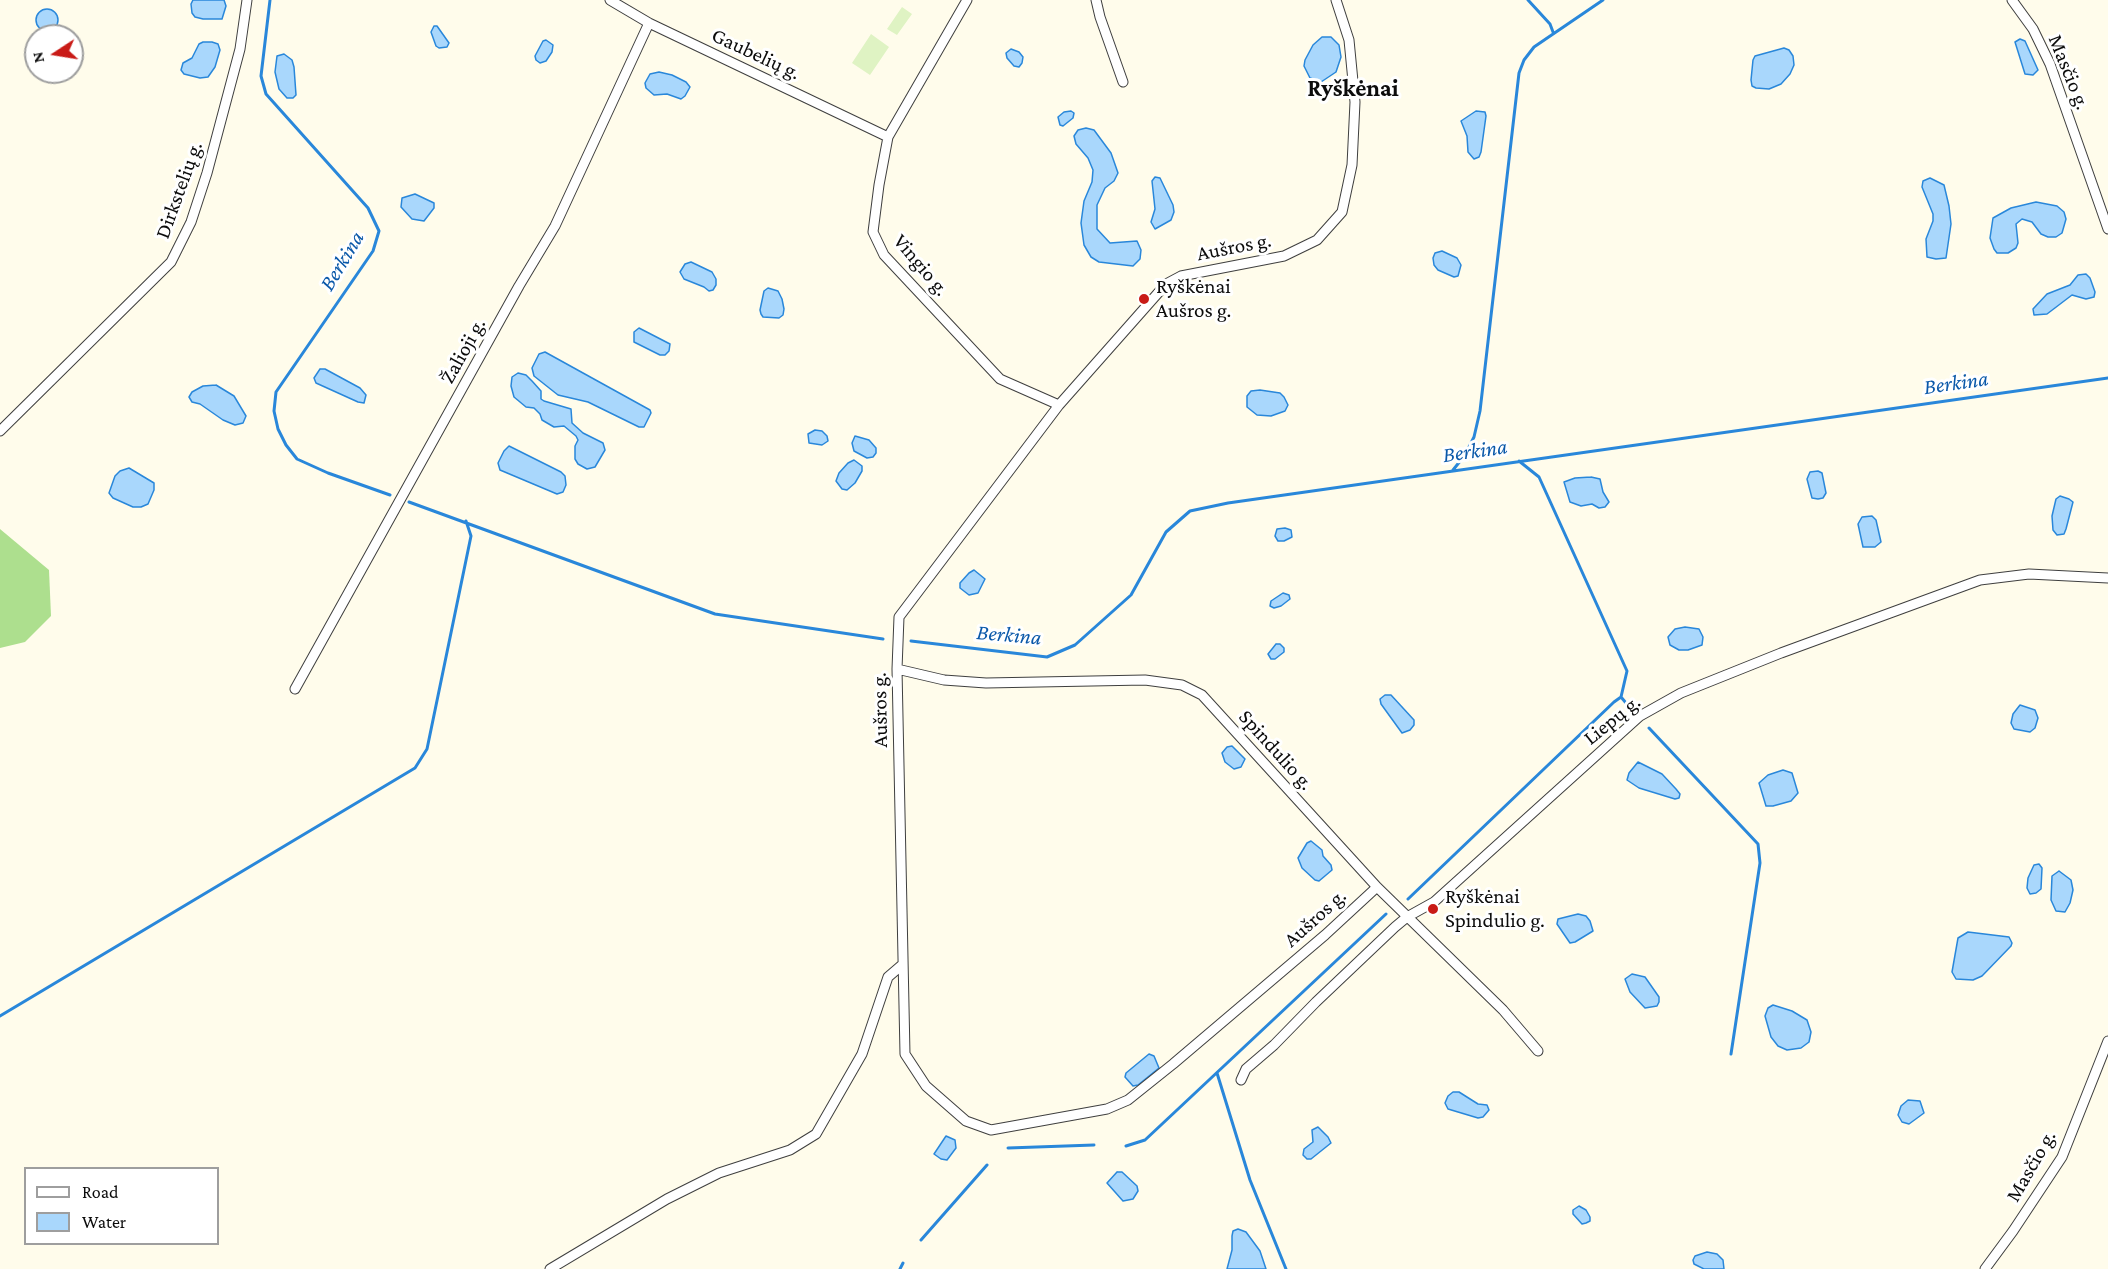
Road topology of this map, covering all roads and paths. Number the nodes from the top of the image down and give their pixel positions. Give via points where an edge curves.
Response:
1 (247, 0) edge
2 (610, 0) edge
3 (967, 0) edge
4 (1096, 0) edge
5 (1336, 0) edge
6 (2012, 0) edge
7 (649, 23) junction
8 (1123, 82) dead end
9 (888, 137) junction
10 (2108, 230) edge
11 (1059, 405) junction
12 (0, 431) edge
13 (2108, 578) edge
14 (897, 669) junction
15 (295, 689) dead end
16 (1377, 887) junction
17 (1407, 917) junction
18 (902, 965) junction
19 (2108, 1041) edge
20 (1538, 1051) dead end
21 (1241, 1080) dead end
22 (550, 1269) edge
23 (1985, 1269) edge

1 - 12 street, Dirkstelių g. via 240,49 207,173 191,222 171,262
2 - 7 street, Gaubelių g.
3 - 9 street, Vingio g.
4 - 8 street
5 - 11 street, Aušros g. via 1349,40 1355,102 1352,165 1342,212 1317,240 1284,256 1181,276 1166,284
6 - 10 street, Masčio g. via 2033,28 2050,64
7 - 9 street, Gaubelių g.
7 - 15 street, Žalioji g. via 555,226
9 - 11 street, Vingio g. via 873,232 884,255 1000,379
11 - 14 street, Aušros g. via 899,616
13 - 17 street, Liepų g. via 2029,574 1980,580 1781,652 1681,693 1640,716 1434,902
14 - 16 street, Spindulio g. via 944,680 986,683 1145,681 1182,685 1202,695
14 - 18 street, Aušros g.
16 - 17 street, Spindulio g.
16 - 18 street, Aušros g. via 1128,1100 1091,1113 991,1130 966,1121 926,1086 904,1054
17 - 20 street, Spindulio g. via 1487,994
17 - 21 street, Liepų g. via 1246,1069
18 - 22 street via 888,977 862,1054 816,1134 790,1150 719,1173 667,1199
19 - 23 street, Masčio g. via 2062,1157

